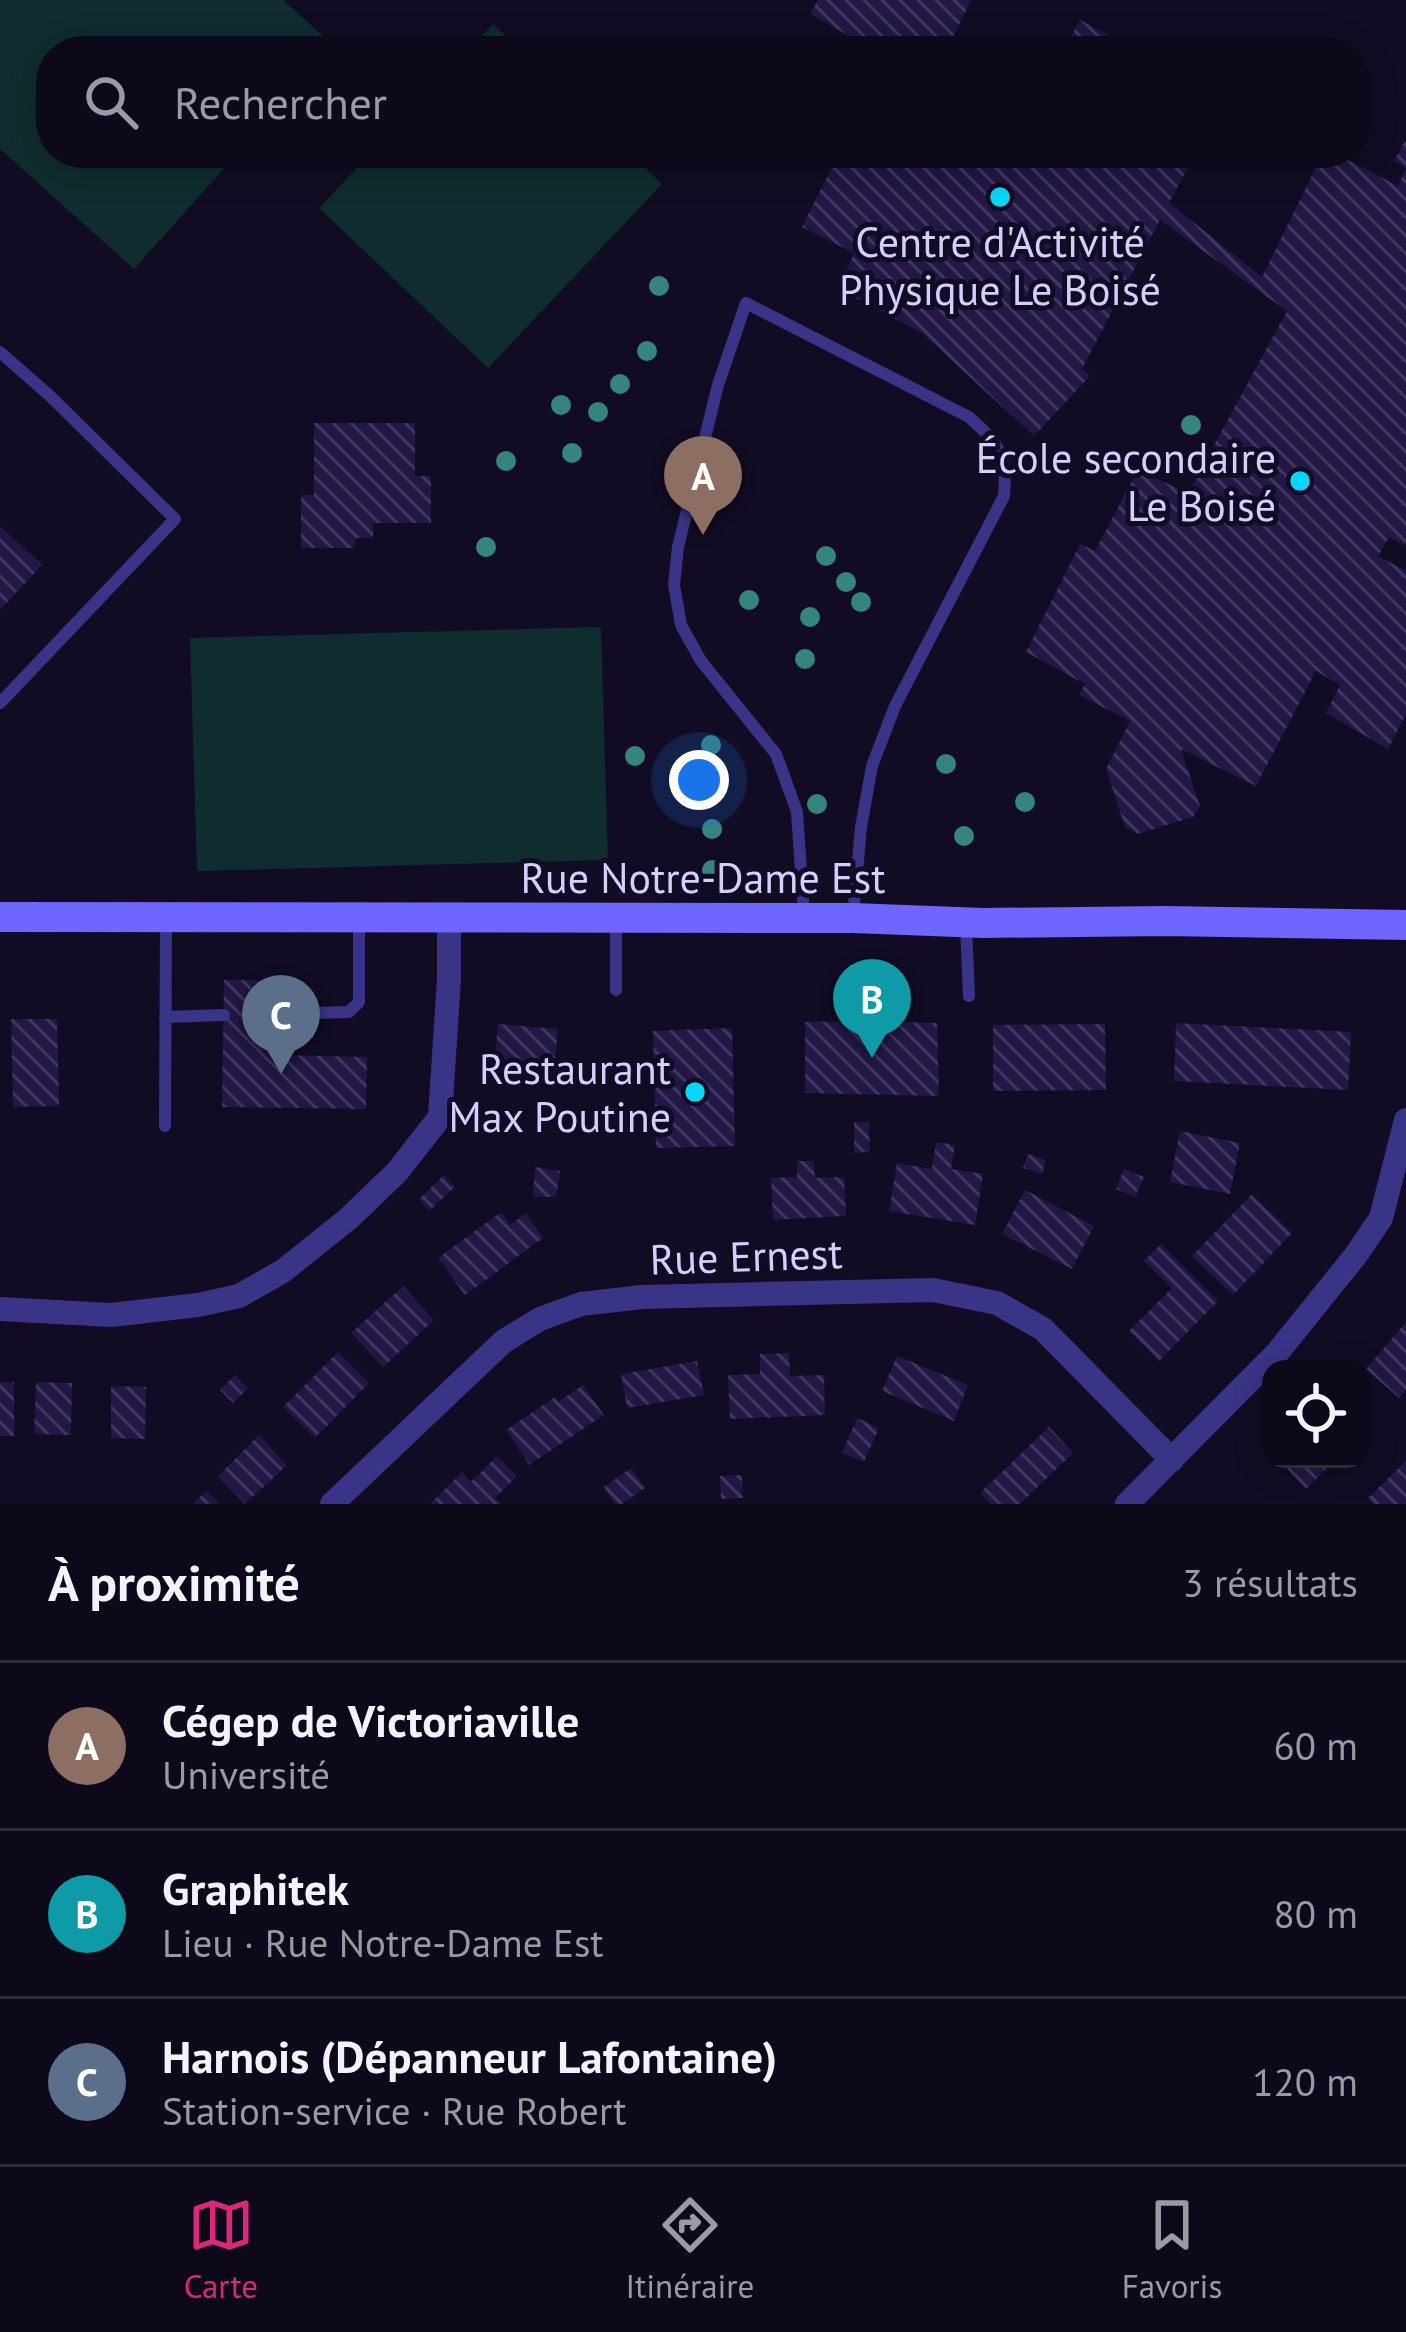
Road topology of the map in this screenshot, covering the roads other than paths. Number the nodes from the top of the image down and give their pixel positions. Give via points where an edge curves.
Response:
1 (0, 352) edge
2 (0, 703) edge
3 (0, 917) edge
4 (166, 917) junction
5 (359, 918) junction
6 (449, 918) junction
7 (616, 918) junction
8 (853, 919) junction
9 (804, 920) junction
10 (966, 922) junction
11 (1406, 925) edge
12 (616, 990) dead end
13 (968, 996) dead end
14 (277, 1014) dead end
15 (224, 1015) dead end
16 (165, 1017) junction
17 (1406, 1120) edge
18 (164, 1126) dead end
19 (0, 1309) edge
20 (1172, 1460) junction
21 (332, 1504) edge
22 (1127, 1504) edge

1 - 2 lane via 175,519
3 - 4 street, Rue Notre-Dame Est
4 - 5 street, Rue Notre-Dame Est
4 - 16 lane
5 - 6 street, Rue Notre-Dame Est
5 - 14 lane via 359,1002 349,1012
6 - 7 street, Rue Notre-Dame Est
6 - 19 street via 440,1118 348,1219 239,1296 111,1315
7 - 9 street, Rue Notre-Dame Est
7 - 12 lane
8 - 9 street, Rue Notre-Dame Est
8 - 9 lane via 872,766 1004,496 1007,470 997,443 969,417 746,303 718,385 674,585 681,625 701,661 776,754 797,812
8 - 10 street, Rue Notre-Dame Est
10 - 11 street, Rue Notre-Dame Est
10 - 13 lane
15 - 16 lane
16 - 18 lane
17 - 20 street via 1369,1236 1277,1353
20 - 21 street, Rue Ernest via 1043,1329 997,1303 933,1290 642,1298 581,1304 504,1341
20 - 22 street

